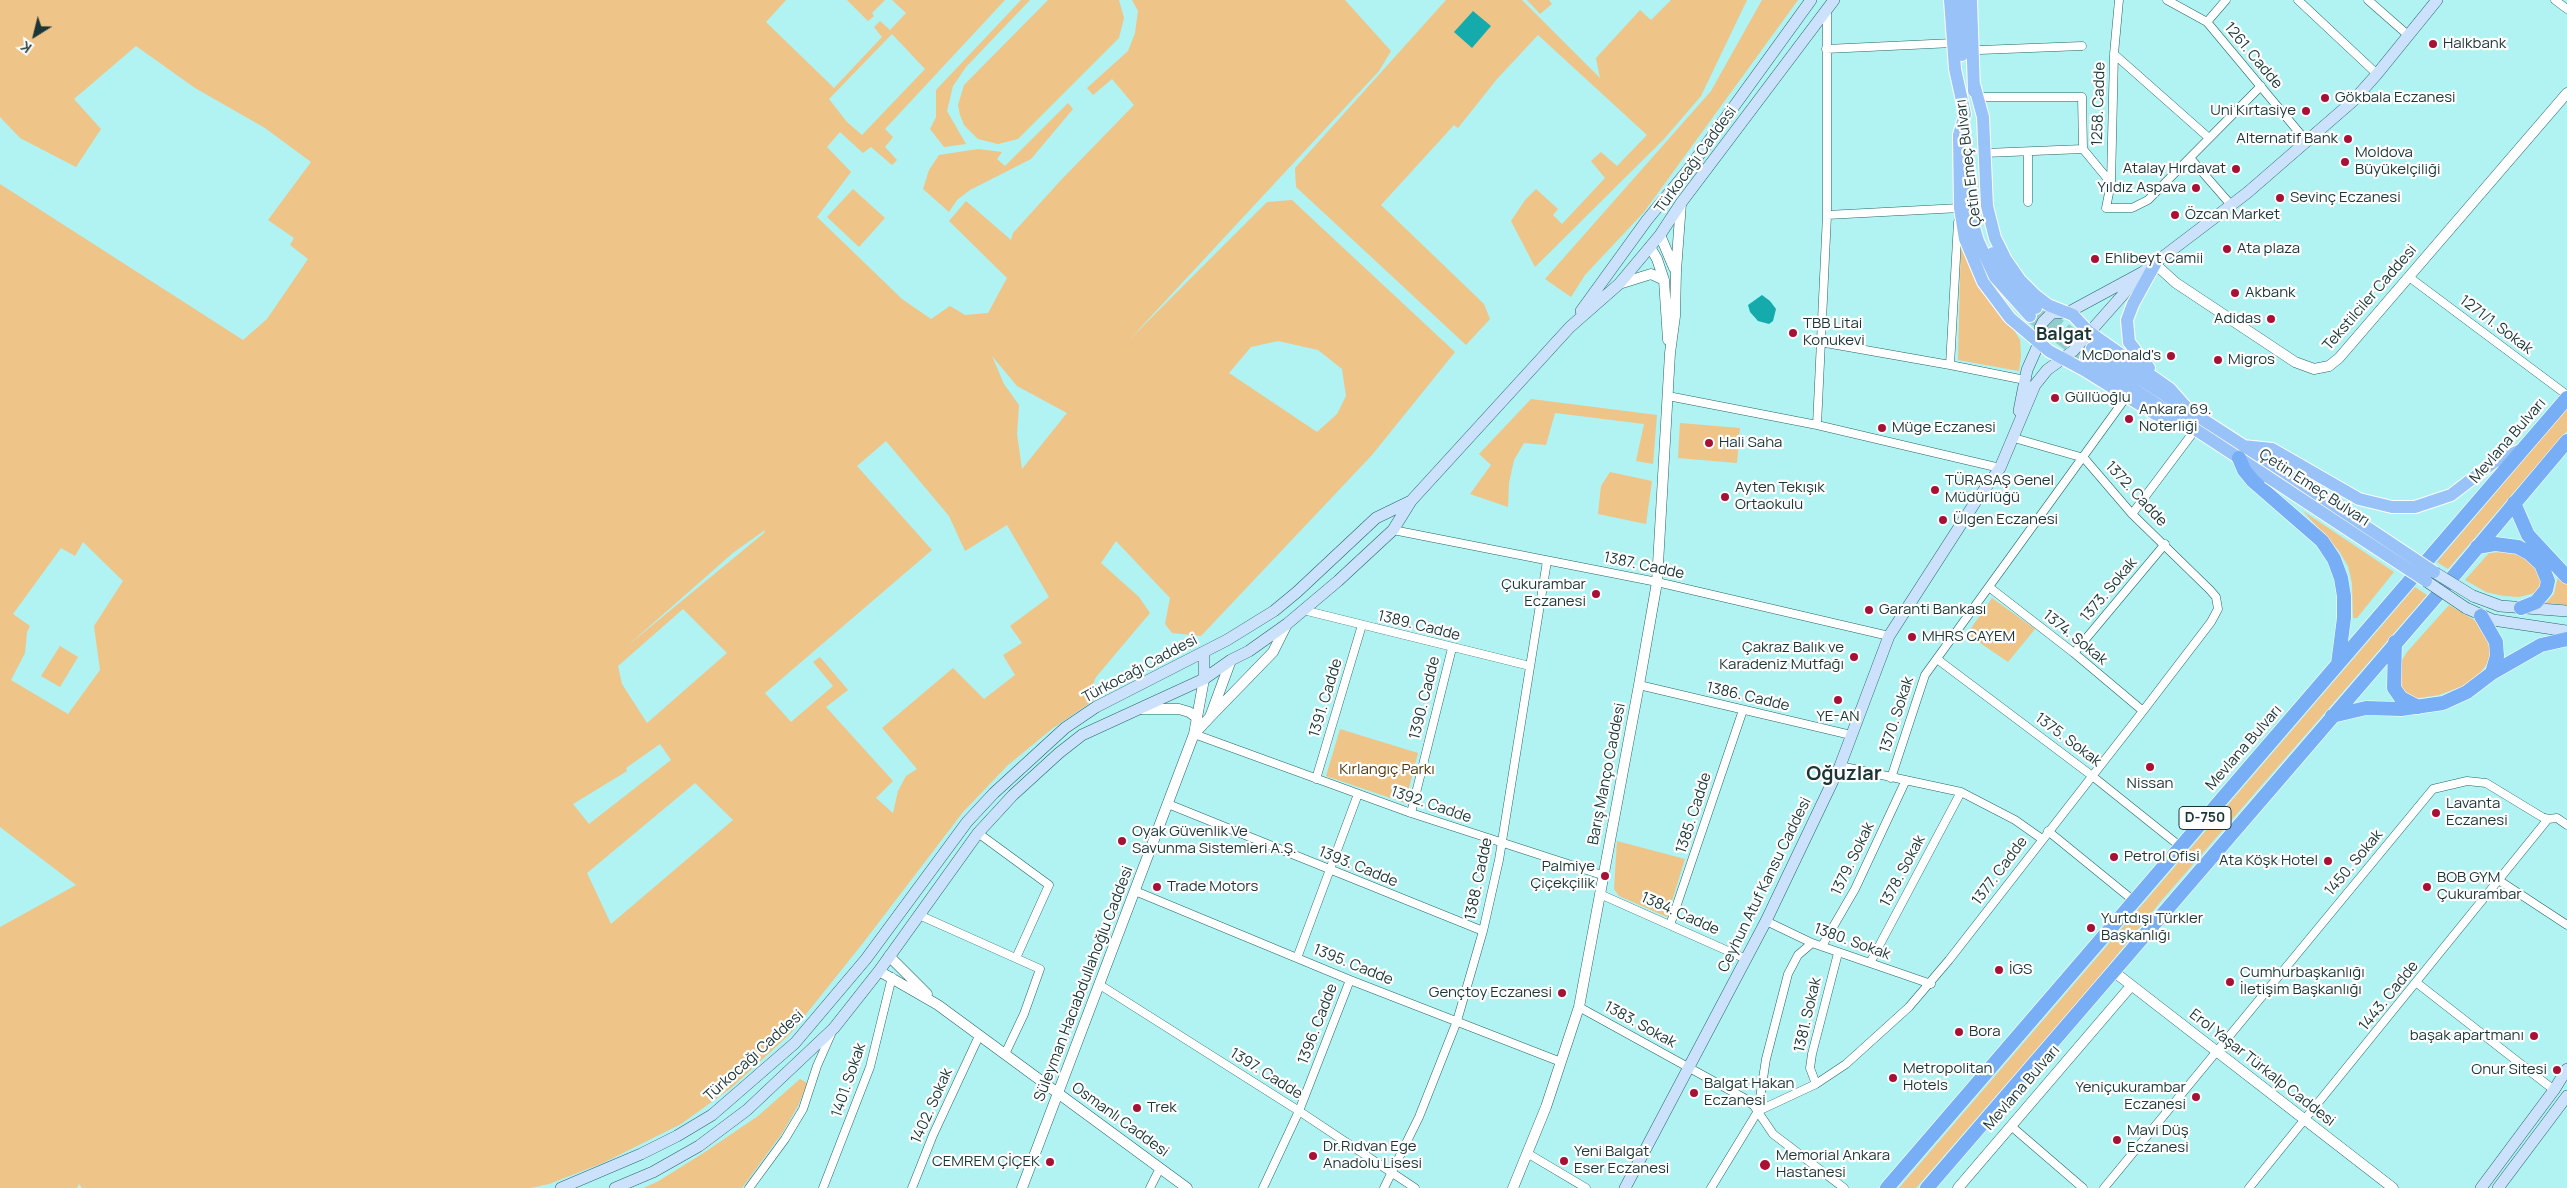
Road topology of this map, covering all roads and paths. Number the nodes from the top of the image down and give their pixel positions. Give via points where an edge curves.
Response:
1 (1811, 0) edge
2 (1950, 0) edge
3 (1961, 0) edge
4 (1972, 0) edge
5 (1980, 0) edge
6 (2119, 0) edge
7 (2167, 0) edge
8 (2226, 0) edge
9 (2298, 0) edge
10 (2368, 0) edge
11 (2437, 0) edge
12 (2555, 0) edge
13 (1831, 4) edge
14 (2567, 9) edge
15 (2207, 22) junction
16 (2409, 36) junction
17 (1953, 43) junction
18 (2082, 46) dead end
19 (1826, 49) junction
20 (1980, 50) junction
21 (2114, 54) junction
22 (1974, 65) junction
23 (2377, 74) junction
24 (1974, 84) junction
25 (2261, 86) junction
26 (2567, 93) edge
27 (1980, 98) junction
28 (1965, 114) junction
29 (2209, 138) junction
30 (2307, 142) junction
31 (2082, 149) junction
32 (2028, 152) junction
33 (1985, 153) junction
34 (2191, 159) junction
35 (2111, 183) junction
36 (2028, 202) dead end
37 (1681, 203) junction
38 (2231, 205) junction
39 (1960, 208) junction
40 (1827, 216) junction
41 (1647, 220) junction
42 (1636, 235) junction
43 (1660, 235) junction
44 (1650, 247) junction
45 (2156, 264) junction
46 (1676, 271) junction
47 (2143, 272) junction
48 (2409, 276) junction
49 (1664, 280) junction
50 (1619, 284) junction
51 (2069, 312) junction
52 (1570, 327) junction
53 (2089, 332) junction
54 (1820, 342) junction
55 (2039, 343) junction
56 (1670, 353) junction
57 (2089, 353) tunnel mouth
58 (2062, 359) junction
59 (1950, 365) junction
60 (2025, 380) junction
61 (2160, 381) junction
62 (1668, 396) junction
63 (2127, 396) junction
64 (2567, 397) edge
65 (2191, 422) junction
66 (1817, 425) junction
67 (2014, 438) junction
68 (2567, 441) edge
69 (2523, 449) junction
70 (2241, 452) junction
71 (2084, 458) junction
72 (2000, 468) junction
73 (1411, 501) junction
74 (2514, 503) junction
75 (2132, 514) junction
76 (1393, 530) junction
77 (2165, 544) junction
78 (2477, 547) junction
79 (1547, 561) junction
80 (2430, 577) junction
81 (2567, 577) edge
82 (1657, 582) junction
83 (1989, 587) junction
84 (2218, 602) joint
85 (2521, 608) junction
86 (1303, 610) junction
87 (2567, 612) edge
88 (2481, 616) junction
89 (1287, 624) junction
90 (1362, 625) junction
91 (2567, 631) edge
92 (1889, 636) junction
93 (2567, 639) edge
94 (1227, 640) junction
95 (2396, 642) junction
96 (1452, 648) junction
97 (1204, 652) junction
98 (2074, 654) junction
99 (1937, 659) junction
100 (1231, 660) junction
101 (2338, 664) junction
102 (1530, 666) junction
103 (2492, 672) junction
104 (1204, 680) junction
105 (1639, 685) junction
106 (1096, 707) junction
107 (2419, 708) junction
108 (1137, 709) junction
109 (1743, 710) junction
110 (2143, 711) junction
111 (2332, 716) junction
112 (1196, 717) junction
113 (1210, 717) junction
114 (1105, 723) junction
115 (1194, 734) junction
116 (1851, 735) junction
117 (1840, 766) junction
118 (2092, 774) junction
119 (1891, 778) junction
120 (1316, 779) junction
121 (1905, 782) junction
122 (1961, 792) junction
123 (1358, 794) junction
124 (1168, 804) junction
125 (1411, 813) junction
126 (2548, 820) junction
127 (2567, 825) edge
128 (2048, 831) junction
129 (978, 832) junction
130 (2042, 839) junction
131 (1501, 844) junction
132 (2181, 847) junction
133 (1330, 871) junction
134 (1605, 876) junction
135 (2500, 882) junction
136 (1136, 891) junction
137 (1602, 895) junction
138 (2134, 901) junction
139 (919, 915) junction
140 (1766, 921) junction
141 (1670, 925) junction
142 (2567, 926) edge
143 (1482, 931) junction
144 (1812, 944) junction
145 (876, 945) junction
146 (1822, 946) junction
147 (1838, 952) junction
148 (889, 956) junction
149 (1016, 958) junction
150 (1297, 958) junction
151 (866, 959) junction
152 (1746, 959) junction
153 (1870, 963) junction
154 (879, 970) junction
155 (2113, 971) junction
156 (892, 977) junction
157 (1350, 980) junction
158 (2417, 983) junction
159 (1930, 984) junction
160 (1100, 985) junction
161 (2131, 986) junction
162 (938, 1005) junction
163 (1579, 1007) junction
164 (1458, 1021) junction
165 (834, 1028) junction
166 (979, 1036) junction
167 (2216, 1052) junction
168 (1005, 1054) junction
169 (1561, 1062) junction
170 (1688, 1068) junction
171 (2567, 1069) edge
172 (1816, 1084) junction
173 (2554, 1090) junction
174 (1059, 1094) junction
175 (2566, 1099) edge
176 (1299, 1111) junction
177 (1758, 1111) junction
178 (2305, 1122) junction
179 (2011, 1126) junction
180 (1527, 1153) junction
181 (1160, 1168) junction
182 (1393, 1173) junction
183 (2108, 1186) edge
184 (561, 1188) edge
185 (615, 1188) edge
186 (748, 1188) edge
187 (823, 1188) edge
188 (912, 1188) edge
189 (1022, 1188) edge
190 (1150, 1188) edge
191 (1187, 1188) edge
192 (1263, 1188) edge
193 (1384, 1188) edge
194 (1415, 1188) edge
195 (1513, 1188) edge
196 (1586, 1188) edge
197 (1625, 1188) edge
198 (1712, 1188) edge
199 (1844, 1188) edge
200 (1888, 1188) edge
201 (1926, 1188) edge
202 (1958, 1188) edge
203 (2083, 1188) edge
204 (2249, 1188) edge
205 (2393, 1188) edge
206 (2481, 1188) edge
207 (2498, 1188) edge

1 - 41 main road, Türkocağı Caddesi via 1688,170
2 - 17 main road, Çetin Emeç Bulvarı
3 - 28 main road, Çetin Emeç Bulvarı
4 - 22 main road, Çetin Emeç Bulvarı
5 - 20 main road, Çetin Emeç Bulvarı
6 - 21 street, 1258. Cadde
7 - 15 street, 1261. Cadde
8 - 15 street
9 - 23 street
10 - 16 street
11 - 16 main road, Ceyhun Atuf Kansu Caddesi
12 - 14 street
13 - 19 street
13 - 37 main road, Türkocağı Caddesi
15 - 25 street, 1261. Cadde
16 - 23 main road, Ceyhun Atuf Kansu Caddesi
17 - 19 street
17 - 28 main road, Çetin Emeç Bulvarı
18 - 20 street
19 - 40 street
20 - 22 main road, Çetin Emeç Bulvarı
21 - 29 street
21 - 35 street, 1258. Cadde
22 - 24 main road, Çetin Emeç Bulvarı
23 - 30 main road, Ceyhun Atuf Kansu Caddesi
24 - 27 main road, Çetin Emeç Bulvarı
24 - 28 main road, Çetin Emeç Bulvarı via 1983,223 2002,270 2033,312 1995,277 1978,241 1971,218
25 - 29 street
25 - 30 street, 1261. Cadde
26 - 48 street, Tekstilciler Caddesi
27 - 31 street via 2082,96
27 - 33 main road, Çetin Emeç Bulvarı
28 - 39 main road, Çetin Emeç Bulvarı via 1959,135
29 - 34 street
30 - 38 main road, Ceyhun Atuf Kansu Caddesi
31 - 32 street
31 - 35 street
32 - 33 street
32 - 36 street
33 - 51 main road, Çetin Emeç Bulvarı via 1990,224 2006,260 2034,295 2048,305
34 - 35 street, 1258. Cadde via 2140,205 2132,208 2106,208
34 - 38 street
37 - 43 main road, Türkocağı Caddesi
37 - 46 street, Barış Manço Caddesi
38 - 45 main road, Ceyhun Atuf Kansu Caddesi
39 - 40 street
39 - 55 main road, Çetin Emeç Bulvarı via 1965,239 1983,282 2010,318
39 - 59 street
40 - 54 street
41 - 42 main road, Türkocağı Caddesi
41 - 43 main road
42 - 44 main road
42 - 52 main road, Türkocağı Caddesi
43 - 44 main road, Türkocağı Caddesi
43 - 46 street, Barış Manço Caddesi
44 - 49 street, Barış Manço Caddesi
44 - 50 main road, Türkocağı Caddesi
45 - 47 main road, Ceyhun Atuf Kansu Caddesi
45 - 48 street, Tekstilciler Caddesi via 2176,283 2295,362 2314,369 2329,366 2339,358
45 - 61 main road via 2133,304 2127,331 2136,353
46 - 56 street, Barış Manço Caddesi via 1676,316
47 - 51 main road, Ceyhun Atuf Kansu Caddesi
47 - 53 main road, Ceyhun Atuf Kansu Caddesi
48 - 64 street, 1271/1. Sokak
49 - 50 street via 1651,274
49 - 56 street, Barış Manço Caddesi
50 - 52 main road, Türkocağı Caddesi
51 - 53 main road, Çetin Emeç Bulvarı
51 - 55 main road, Ceyhun Atuf Kansu Caddesi via 2052,313 2043,322
52 - 73 main road, Türkocağı Caddesi
53 - 58 main road, Ceyhun Atuf Kansu Caddesi
53 - 61 main road, Çetin Emeç Bulvarı
54 - 59 street
54 - 66 street
55 - 58 main road, Çetin Emeç Bulvarı
55 - 60 main road, Ceyhun Atuf Kansu Caddesi
56 - 62 street, Barış Manço Caddesi
57 - 65 main road, Çetin Emeç Bulvarı
58 - 63 main road, Çetin Emeç Bulvarı
58 - 67 main road, Ceyhun Atuf Kansu Caddesi via 2035,385
59 - 60 street
60 - 67 main road, Ceyhun Atuf Kansu Caddesi
61 - 65 main road, Çetin Emeç Bulvarı via 2179,397
62 - 66 street
62 - 82 street, Barış Manço Caddesi
63 - 65 main road, Çetin Emeç Bulvarı via 2155,414
63 - 71 street, 1370. Sokak
64 - 69 highway, Mevlana Bulvarı / D-750
65 - 70 main road, Çetin Emeç Bulvarı
65 - 75 street
66 - 72 street
67 - 71 street, 1372. Cadde
67 - 72 main road, Ceyhun Atuf Kansu Caddesi
68 - 74 highway, Mevlana Bulvarı
69 - 70 main road via 2494,462 2451,495 2415,506 2398,507 2359,498 2272,449
69 - 101 highway, Mevlana Bulvarı / D-750
70 - 80 main road, Çetin Emeç Bulvarı, bridge
70 - 101 highway via 2244,470 2253,481 2322,541 2334,559 2344,596
71 - 75 street, 1372. Cadde
71 - 83 street, 1370. Sokak
72 - 92 main road, Ceyhun Atuf Kansu Caddesi
73 - 76 main road, Türkocağı Caddesi
73 - 94 main road, Türkocağı Caddesi via 1376,518 1274,611
74 - 78 highway, Mevlana Bulvarı
74 - 81 highway via 2528,535
75 - 77 street, 1372. Cadde
76 - 79 street, 1387. Cadde
76 - 86 main road, Türkocağı Caddesi
77 - 84 street, 1372. Cadde
77 - 98 street, 1373. Sokak
78 - 85 highway via 2495,544 2518,547 2541,564 2548,581 2546,590 2536,602
78 - 95 highway, Mevlana Bulvarı
79 - 82 street, 1387. Cadde
79 - 102 street, 1388. Cadde
80 - 85 main road, bridge via 2488,603
80 - 88 main road, bridge via 2466,608
82 - 92 street, 1387. Cadde
82 - 105 street, Barış Manço Caddesi
83 - 98 street, 1374. Sokak
83 - 99 street, 1370. Sokak
84 - 110 street, 1377. Cadde via 2211,622
85 - 87 main road
86 - 89 main road, Türkocağı Caddesi
86 - 90 street, 1389. Cadde
88 - 91 main road
88 - 103 highway via 2496,642 2497,656
89 - 100 main road, Türkocağı Caddesi
89 - 113 street via 1273,652
90 - 96 street, 1389. Cadde
90 - 120 street, 1391. Cadde
92 - 116 main road, Ceyhun Atuf Kansu Caddesi
93 - 103 highway via 2542,646
94 - 97 main road, Türkocağı Caddesi
94 - 100 main road
95 - 107 highway via 2394,688 2401,698
95 - 111 highway, Mevlana Bulvarı
96 - 102 street, 1389. Cadde
96 - 125 street, 1390. Cadde
97 - 104 main road
97 - 106 main road, Türkocağı Caddesi
98 - 110 street, 1374. Sokak
99 - 118 street, 1375. Sokak
99 - 119 street, 1370. Sokak via 1925,675
100 - 104 main road, Türkocağı Caddesi
100 - 113 street, Süleyman Hacıabdullahoğlu Caddesi
101 - 132 highway, Mevlana Bulvarı / D-750
102 - 131 street, 1388. Cadde
103 - 107 highway via 2452,700
104 - 108 main road, Türkocağı Caddesi
104 - 112 street, Süleyman Hacıabdullahoğlu Caddesi
105 - 109 street, 1386. Cadde
105 - 134 street, Barış Manço Caddesi
106 - 114 main road
106 - 145 main road, Türkocağı Caddesi via 1045,746 980,807
107 - 111 highway via 2366,708
108 - 112 street via 1179,709
108 - 114 main road, Türkocağı Caddesi
109 - 116 street, 1386. Cadde
109 - 141 street, 1385. Cadde
110 - 118 street, 1377. Cadde
111 - 155 highway, Mevlana Bulvarı
112 - 115 street, Süleyman Hacıabdullahoğlu Caddesi
113 - 115 street, Süleyman Hacıabdullahoğlu Caddesi
114 - 129 main road, Türkocağı Caddesi via 1082,735 1059,753 1012,795
115 - 120 street, 1392. Cadde
115 - 124 street, Süleyman Hacıabdullahoğlu Caddesi
116 - 117 main road, Ceyhun Atuf Kansu Caddesi
117 - 119 street
117 - 140 main road, Ceyhun Atuf Kansu Caddesi
118 - 128 street, 1377. Cadde
118 - 132 street, 1375. Sokak
119 - 121 street
120 - 123 street, 1392. Cadde
121 - 122 street
121 - 146 street, 1379. Sokak via 1855,889
122 - 130 street via 2015,820
122 - 153 street, 1378. Sokak
123 - 125 street, 1392. Cadde
123 - 133 street
124 - 133 street, 1393. Cadde
124 - 136 street, Süleyman Hacıabdullahoğlu Caddesi
125 - 131 street, 1392. Cadde
126 - 127 street, 1450. Sokak via 2557,818
126 - 135 street, 1443. Cadde
126 - 167 street, 1450. Sokak via 2486,783 2467,782 2433,789
128 - 130 street, 1377. Cadde
128 - 138 street
129 - 139 main road, Türkocağı Caddesi
129 - 149 street via 1049,885
130 - 159 street, 1377. Cadde
131 - 134 street, 1392. Cadde
131 - 143 street, 1388. Cadde
132 - 138 highway, Mevlana Bulvarı / D-750
133 - 143 street, 1393. Cadde
133 - 150 street
134 - 137 street, Barış Manço Caddesi
135 - 142 street
135 - 158 street, 1443. Cadde
136 - 150 street, 1395. Cadde
136 - 160 street, Süleyman Hacıabdullahoğlu Caddesi
137 - 141 street, 1384. Cadde
137 - 163 street, Barış Manço Caddesi
138 - 200 highway, Mevlana Bulvarı / D-750
139 - 148 main road, Türkocağı Caddesi
139 - 149 street
140 - 144 street, 1380. Sokak
140 - 152 main road, Ceyhun Atuf Kansu Caddesi
141 - 152 street, 1384. Cadde
143 - 164 street, 1388. Cadde
144 - 146 street, 1380. Sokak
144 - 177 street via 1798,955 1788,974 1766,1059
145 - 148 main road
145 - 151 main road, Türkocağı Caddesi
146 - 147 street, 1380. Sokak
147 - 153 street, 1380. Sokak
147 - 172 street, 1381. Sokak via 1812,1054 1810,1068
148 - 154 main road, Türkocağı Caddesi
148 - 162 street, Osmanlı Caddesi
149 - 168 street via 1040,970
150 - 157 street, 1395. Cadde
151 - 154 main road
151 - 184 main road, Türkocağı Caddesi via 795,1043 712,1115 641,1154
152 - 170 main road, Ceyhun Atuf Kansu Caddesi
153 - 159 street, 1380. Sokak
154 - 156 street, Osmanlı Caddesi
154 - 165 main road
155 - 161 street, Erol Yaşar Türkalp Caddesi
155 - 201 highway, Mevlana Bulvarı
156 - 162 street, Osmanlı Caddesi
156 - 187 street, 1401. Sokak via 870,1067
157 - 164 street, 1395. Cadde
157 - 176 street, 1396. Cadde
158 - 173 street
158 - 178 street, 1443. Cadde
159 - 172 street, 1377. Cadde via 1879,1036
160 - 174 street, Süleyman Hacıabdullahoğlu Caddesi
160 - 176 street, 1397. Cadde
161 - 167 street, Erol Yaşar Türkalp Caddesi
161 - 179 street, Mevlana Bulvarı
162 - 166 street, Osmanlı Caddesi
163 - 169 street, Barış Manço Caddesi
163 - 170 street, 1383. Sokak
164 - 169 street, 1395. Cadde
164 - 182 street, 1388. Cadde
165 - 185 main road via 747,1110 706,1141 654,1172
165 - 186 street via 803,1109
166 - 168 street, Osmanlı Caddesi
166 - 188 street, 1402. Sokak
167 - 178 street, Erol Yaşar Türkalp Caddesi
167 - 183 street, 1450. Sokak
168 - 174 street, Osmanlı Caddesi
169 - 180 street, Barış Manço Caddesi
170 - 177 street, 1383. Sokak via 1737,1093
170 - 197 main road, Ceyhun Atuf Kansu Caddesi
171 - 173 main road
172 - 177 street, 1377. Cadde
173 - 206 main road
174 - 181 street, Osmanlı Caddesi
174 - 189 street, Süleyman Hacıabdullahoğlu Caddesi
175 - 207 main road
176 - 182 street, 1397. Cadde
176 - 192 street, 1396. Cadde
177 - 198 street
177 - 199 street, 1383. Sokak via 1773,1134
178 - 204 street, 1443. Cadde
178 - 205 street, Erol Yaşar Türkalp Caddesi
179 - 202 street, Mevlana Bulvarı
179 - 203 street
180 - 195 street, Barış Manço Caddesi
180 - 196 street
181 - 190 street
181 - 191 street, Osmanlı Caddesi
182 - 193 street, 1388. Cadde
182 - 194 street, 1397. Cadde

